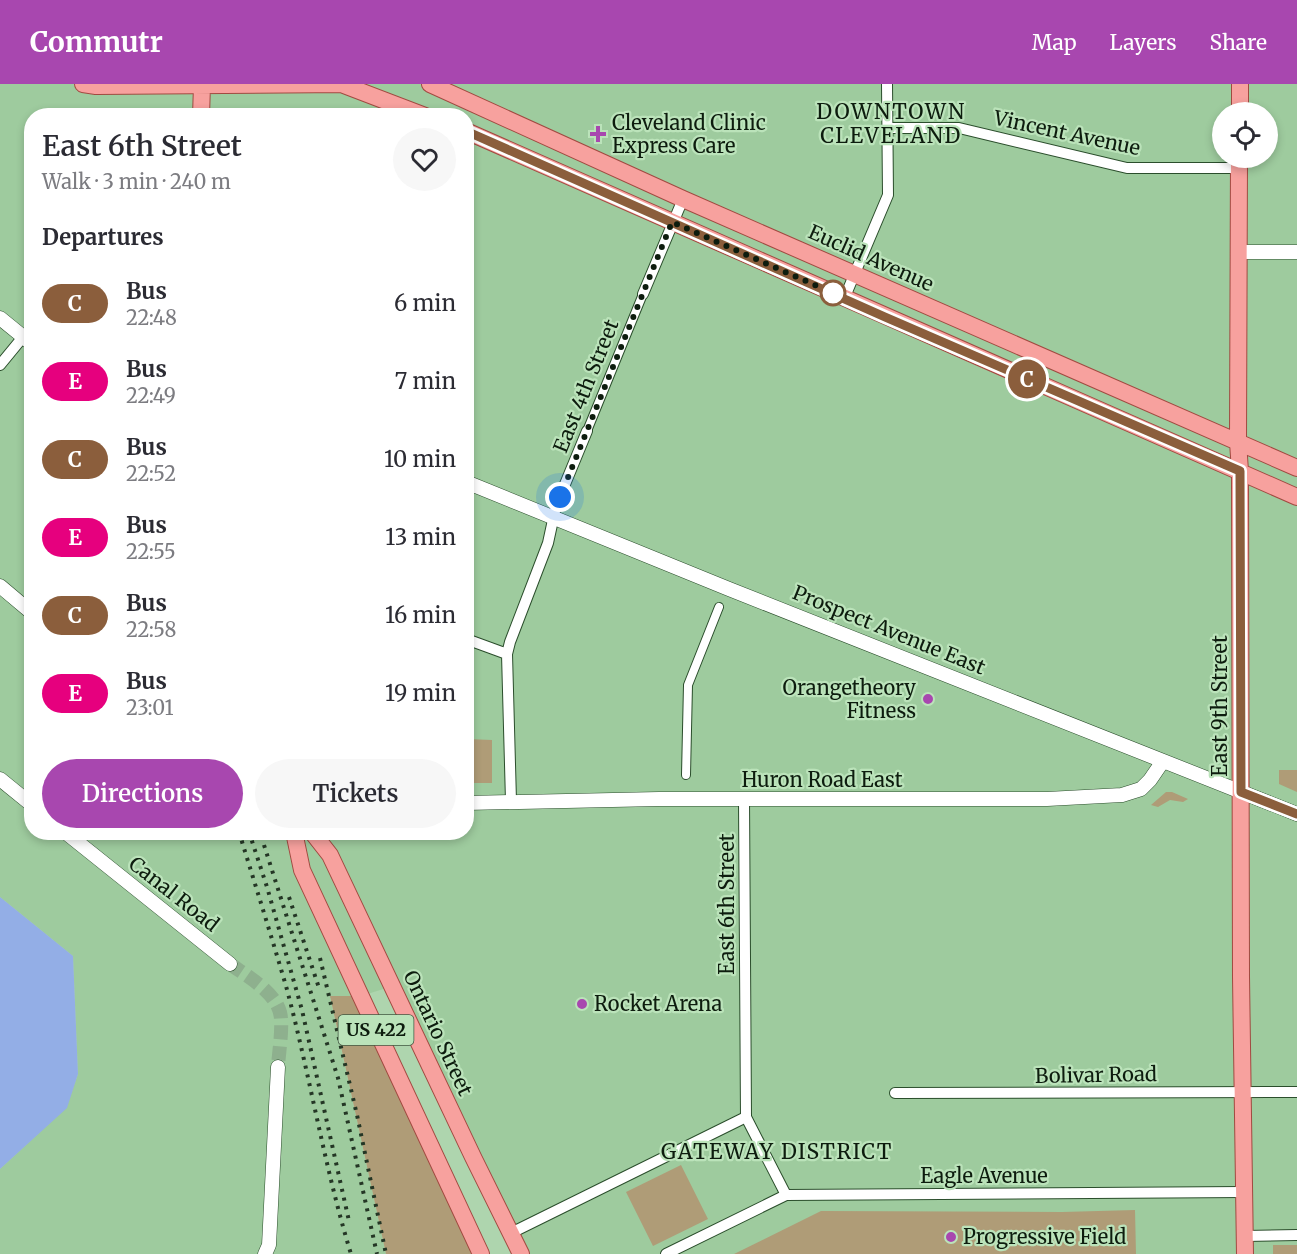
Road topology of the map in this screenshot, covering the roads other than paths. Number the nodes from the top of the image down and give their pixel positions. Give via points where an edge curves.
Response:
1 (83, 84) edge
2 (345, 84) edge
3 (430, 84) edge
4 (887, 84) edge
5 (1240, 84) edge
6 (202, 86) junction
7 (1240, 102) edge
8 (201, 108) edge
9 (401, 108) edge
10 (888, 128) junction
11 (474, 135) edge
12 (1212, 164) edge
13 (1239, 168) edge
14 (683, 199) junction
15 (672, 222) junction
16 (1240, 252) junction
17 (1297, 252) edge
18 (854, 274) junction
19 (643, 294) joint
20 (844, 298) junction
21 (0, 318) edge
22 (24, 338) edge
23 (24, 344) edge
24 (0, 365) edge
25 (587, 431) joint
26 (1238, 442) junction
27 (1297, 468) edge
28 (1240, 471) junction
29 (474, 485) edge
30 (1297, 497) edge
31 (553, 517) junction
32 (0, 586) edge
33 (24, 606) edge
34 (719, 607) dead end
35 (474, 642) edge
36 (507, 654) junction
37 (1162, 761) junction
38 (686, 775) dead end
39 (0, 779) edge
40 (1241, 792) junction
41 (24, 798) edge
42 (744, 799) junction
43 (511, 801) junction
44 (474, 802) edge
45 (1297, 814) edge
46 (75, 840) edge
47 (296, 840) edge
48 (318, 840) edge
49 (230, 964) tunnel mouth
50 (278, 1066) tunnel mouth
51 (1243, 1092) junction
52 (1297, 1092) edge
53 (895, 1093) dead end
54 (746, 1117) junction
55 (1244, 1192) junction
56 (786, 1195) junction
57 (511, 1233) junction
58 (1297, 1235) edge
59 (1245, 1236) junction
60 (265, 1254) edge
61 (481, 1254) edge
62 (521, 1254) edge
63 (666, 1254) edge
64 (1245, 1254) edge

1 - 6 main road
2 - 6 main road
2 - 9 main road
3 - 14 main road, Euclid Avenue
4 - 10 street
5 - 7 main road
6 - 8 main road
10 - 12 street, Vincent Avenue via 959,129 1127,168
10 - 18 street via 888,195
11 - 15 main road
13 - 16 main road, East 9th Street
14 - 15 street, East 4th Street
14 - 18 main road, Euclid Avenue
15 - 19 street, East 4th Street
15 - 20 main road
16 - 17 street
16 - 26 main road, East 9th Street
18 - 20 street
18 - 26 main road, Euclid Avenue
19 - 25 street, East 4th Street
20 - 28 main road
21 - 22 street
23 - 24 street
25 - 31 street, East 4th Street
26 - 27 main road, Euclid Avenue
26 - 28 main road, East 9th Street
28 - 30 main road
28 - 40 main road, East 9th Street
29 - 31 street, Prospect Avenue East
31 - 36 street, East 4th Street via 549,543
31 - 37 street, Prospect Avenue East
32 - 33 street
34 - 38 street via 688,684
35 - 36 street
36 - 43 street, East 4th Street
37 - 40 street, Prospect Avenue East
37 - 42 street, Huron Road East via 1141,789 1122,795 1047,799
39 - 41 street
40 - 45 street, Prospect Avenue East
40 - 51 main road, East 9th Street
42 - 43 street, Huron Road East
42 - 54 street, East 6th Street
43 - 44 street, Huron Road East
46 - 49 street, Canal Road
47 - 61 main road, US 422 via 302,870
48 - 57 main road, Ontario Street / US 422 via 330,855
50 - 60 street via 269,1245
51 - 52 street, Bolivar Road
51 - 53 street, Bolivar Road
51 - 55 main road, East 9th Street
54 - 56 street, East 6th Street
54 - 57 street
55 - 56 street, Eagle Avenue
55 - 59 main road, East 9th Street
56 - 63 street, Eagle Avenue
57 - 62 main road, Ontario Street / US 422
58 - 59 street
59 - 64 main road, East 9th Street

